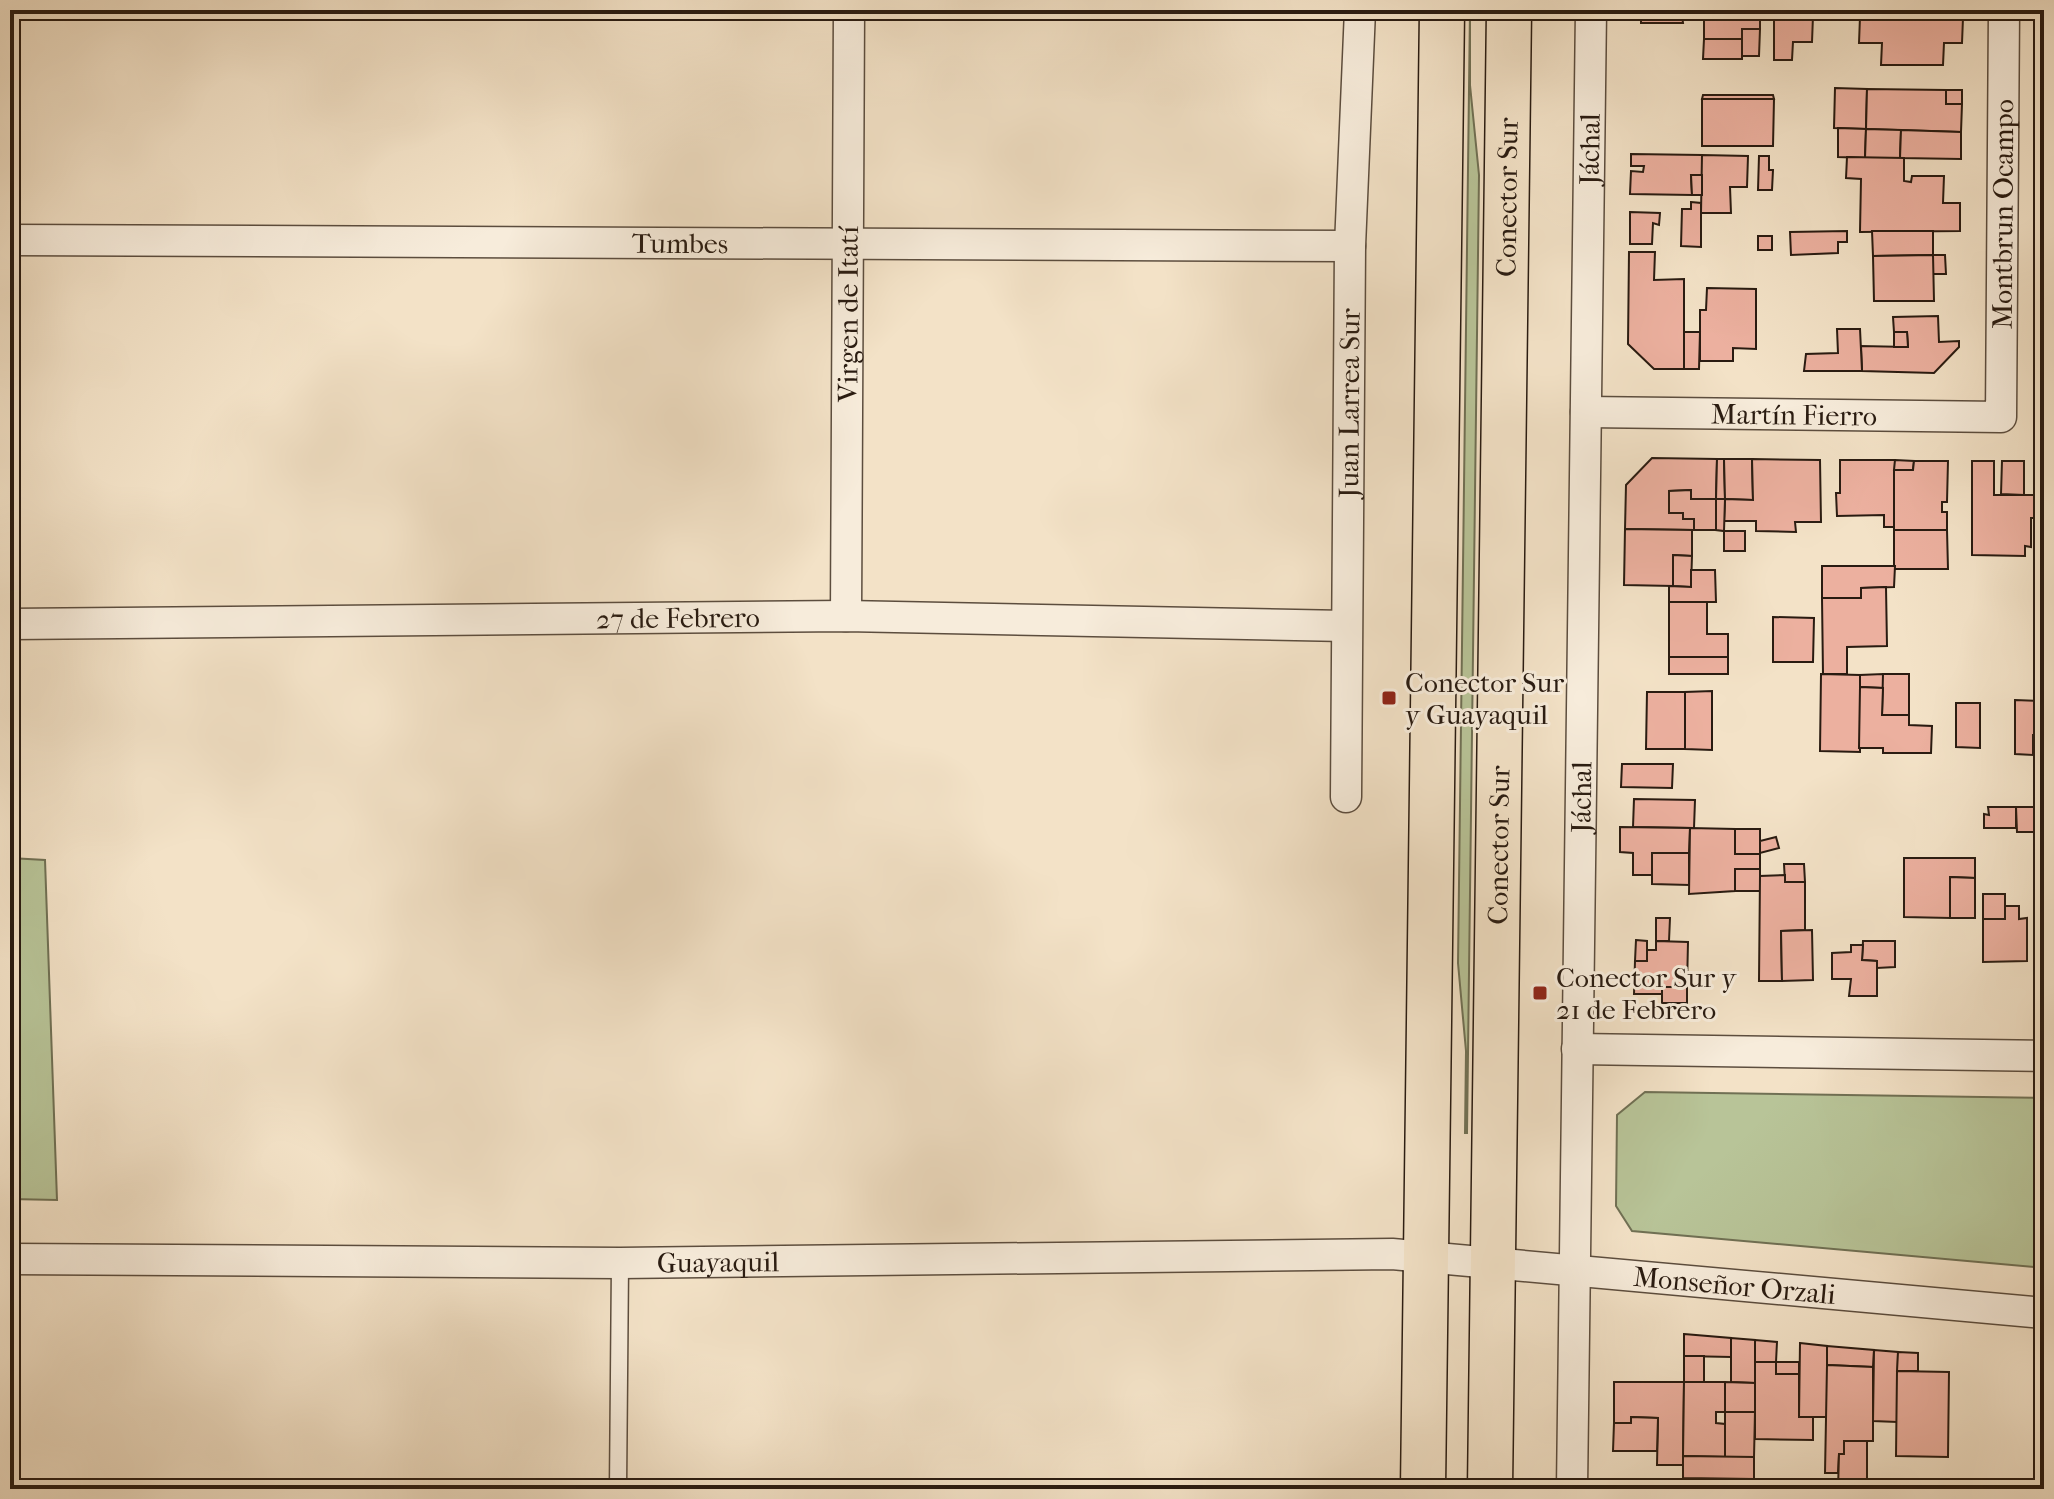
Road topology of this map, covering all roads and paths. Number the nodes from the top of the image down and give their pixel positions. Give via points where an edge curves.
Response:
1 (849, 10) edge
2 (1360, 10) edge
3 (1442, 10) edge
4 (1509, 10) edge
5 (1591, 10) edge
6 (2004, 10) edge
7 (10, 240) edge
8 (849, 242) junction
9 (1350, 246) junction
10 (1586, 412) junction
11 (2001, 417) joint
12 (846, 616) junction
13 (10, 624) edge
14 (1346, 626) junction
15 (1346, 797) dead end
16 (1577, 1049) junction
17 (2044, 1056) edge
18 (1426, 1257) junction
19 (10, 1259) edge
20 (620, 1263) junction
21 (1492, 1264) junction
22 (1574, 1271) junction
23 (2044, 1313) edge
24 (618, 1489) edge
25 (1423, 1489) edge
26 (1490, 1489) edge
27 (1572, 1489) edge

1 - 8 street, Virgen de Itatí
2 - 9 street, Juan Larrea Sur
3 - 18 main road
4 - 21 main road, Conector Sur
5 - 10 street, Jáchal
6 - 11 street, Montbrun Ocampo
7 - 8 street, Tumbes
8 - 9 street, Tumbes
8 - 12 street, Virgen de Itatí
9 - 14 street, Juan Larrea Sur
10 - 11 street, Martín Fierro
10 - 16 street, Jáchal
12 - 13 street, 27 de Febrero
12 - 14 street, 27 de Febrero
14 - 15 street, Juan Larrea Sur
16 - 17 street
16 - 22 street, Jáchal
18 - 20 street, Guayaquil via 1315,1253
18 - 21 street, Monseñor Orzali
18 - 25 main road
19 - 20 street, Guayaquil
20 - 24 lane
21 - 22 street, Monseñor Orzali
21 - 26 main road, Conector Sur
22 - 23 street, Monseñor Orzali
22 - 27 street, Jáchal

